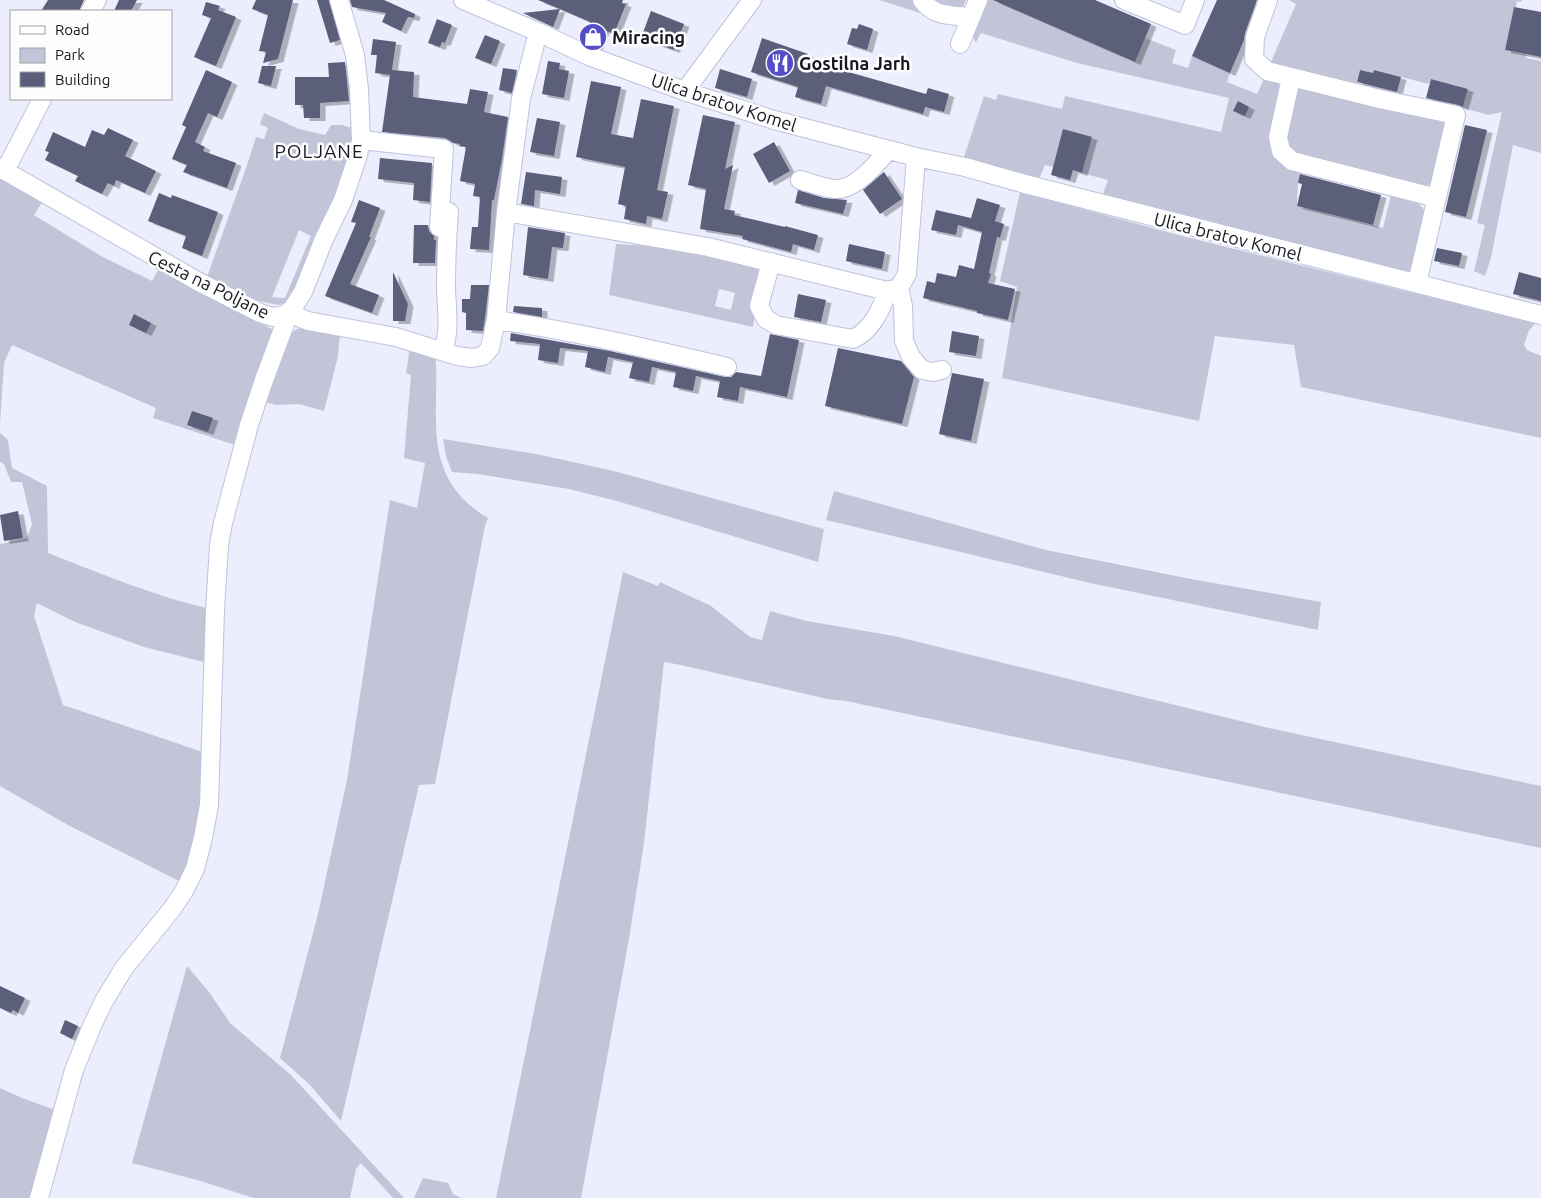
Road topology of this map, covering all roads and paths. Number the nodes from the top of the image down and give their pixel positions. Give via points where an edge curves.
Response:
1 (339, 0) edge
2 (463, 0) edge
3 (752, 0) edge
4 (922, 0) edge
5 (978, 0) edge
6 (1124, 0) edge
7 (1195, 0) edge
8 (1268, 0) edge
9 (970, 17) junction
10 (538, 32) junction
11 (960, 44) dead end
12 (1291, 78) junction
13 (687, 92) junction
14 (41, 100) edge
15 (361, 140) junction
16 (888, 150) junction
17 (916, 157) junction
18 (2, 169) edge
19 (800, 180) dead end
20 (450, 196) dead end
21 (1437, 198) junction
22 (506, 212) junction
23 (439, 227) dead end
24 (771, 262) junction
25 (1417, 284) junction
26 (893, 289) junction
27 (289, 313) junction
28 (1541, 315) edge
29 (496, 320) junction
30 (443, 352) junction
31 (727, 367) dead end
32 (942, 370) dead end
33 (39, 1198) edge

1 - 15 street, Cesta na Poljane via 355,55
2 - 10 street, Ulica bratov Komel
3 - 13 street
4 - 9 street via 938,13
5 - 9 street
6 - 7 street via 1185,25
8 - 12 street via 1255,37 1254,59 1267,71
9 - 11 street
10 - 13 street, Ulica bratov Komel via 589,56
10 - 22 street via 521,99
12 - 21 street via 1278,137 1281,151 1292,161
12 - 21 street via 1456,115
13 - 16 street, Ulica bratov Komel via 774,120
14 - 18 street
15 - 23 street via 444,149
15 - 27 street, Cesta na Poljane via 343,200 303,292
16 - 17 street, Ulica bratov Komel
16 - 19 street via 864,177 845,188 836,189
17 - 25 street, Ulica bratov Komel
17 - 26 street via 907,274
18 - 27 street, Cesta na Poljane via 151,256 260,313 279,317
20 - 30 street via 446,288 448,330
21 - 25 street
22 - 24 street via 708,247
22 - 29 street
24 - 26 street
24 - 26 street via 759,306 766,319 776,325 853,339 861,336
25 - 28 street, Ulica bratov Komel
26 - 32 street via 903,306 904,341 911,357 922,370
27 - 30 street via 308,321 396,337
27 - 33 street via 264,380 222,523 209,805 203,838 184,891 124,968 96,1018 74,1070
29 - 30 street via 492,343 483,356 472,358
29 - 31 street via 608,339

